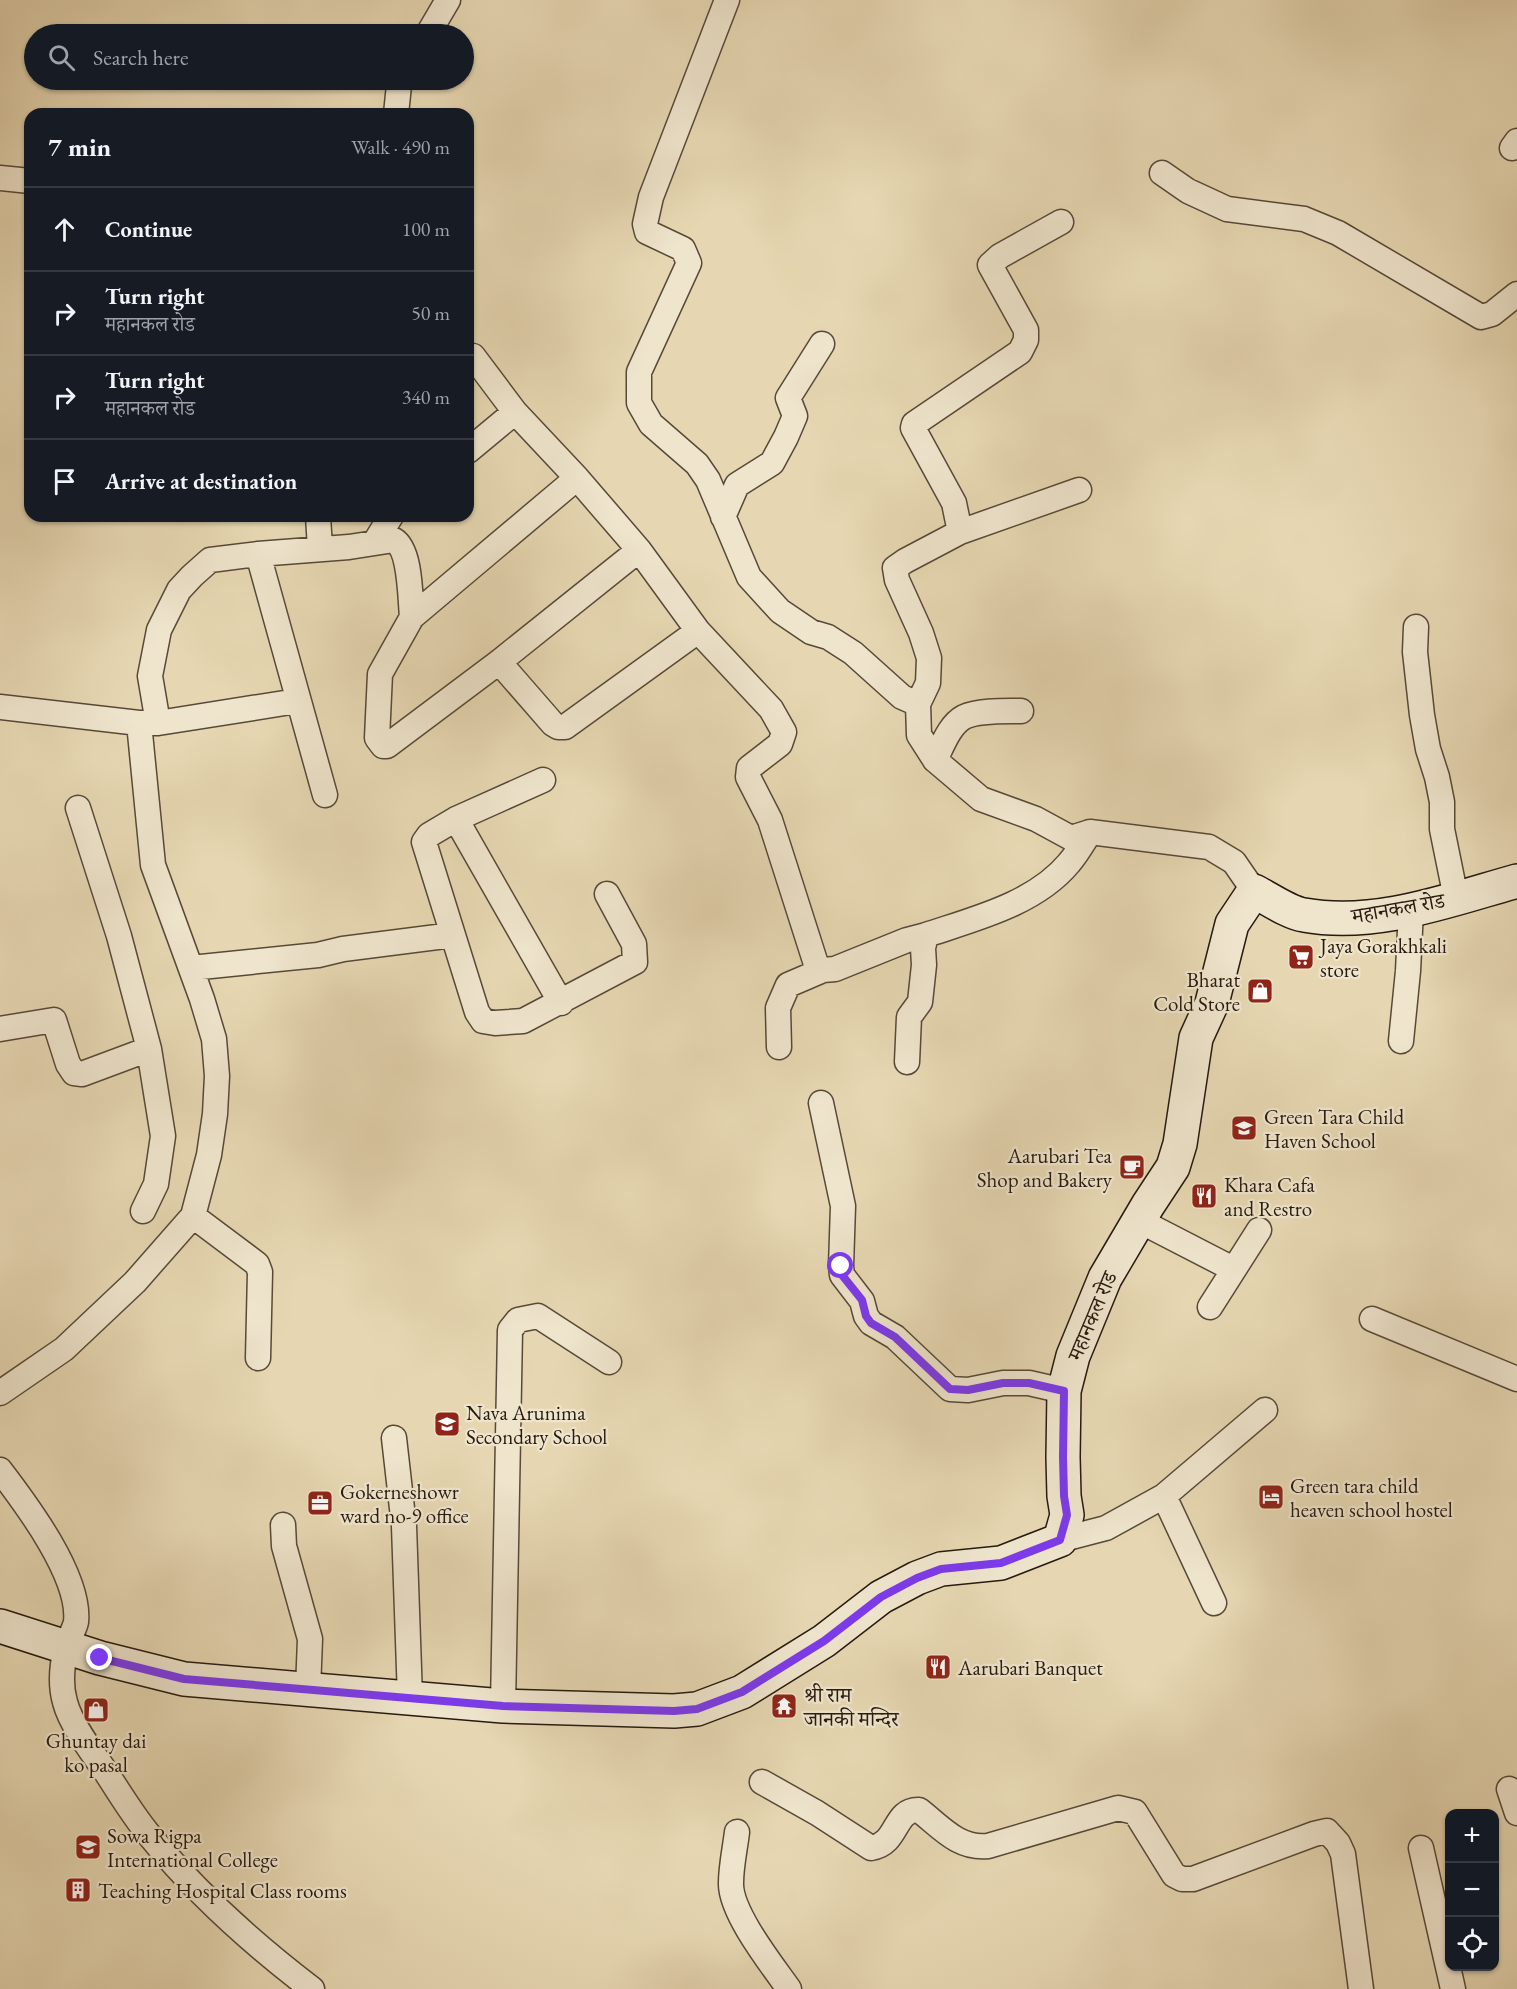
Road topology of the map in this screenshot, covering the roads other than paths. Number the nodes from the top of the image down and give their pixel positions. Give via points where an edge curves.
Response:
1 (448, 0) edge
2 (727, 0) edge
3 (434, 24) edge
4 (398, 90) edge
5 (397, 108) edge
6 (1162, 173) dead end
7 (0, 178) edge
8 (24, 180) edge
9 (1061, 222) dead end
10 (1517, 294) edge
11 (822, 344) dead end
12 (474, 357) edge
13 (515, 412) junction
14 (474, 447) edge
15 (577, 478) junction
16 (1079, 490) dead end
17 (723, 517) junction
18 (318, 522) edge
19 (387, 522) edge
20 (960, 532) junction
21 (375, 542) junction
22 (320, 548) junction
23 (639, 550) junction
24 (258, 554) junction
25 (412, 617) junction
26 (1416, 627) dead end
27 (698, 631) junction
28 (499, 662) junction
29 (297, 701) junction
30 (918, 704) junction
31 (0, 706) edge
32 (1021, 711) dead end
33 (148, 723) junction
34 (935, 760) junction
35 (543, 780) dead end
36 (325, 795) dead end
37 (78, 808) dead end
38 (456, 819) junction
39 (1090, 832) junction
40 (1517, 881) edge
41 (1254, 891) junction
42 (606, 894) dead end
43 (1456, 898) junction
44 (1412, 910) junction
45 (453, 935) junction
46 (926, 935) junction
47 (191, 968) junction
48 (823, 970) junction
49 (561, 1003) junction
50 (0, 1029) edge
51 (1401, 1041) dead end
52 (779, 1047) dead end
53 (149, 1049) junction
54 (907, 1062) dead end
55 (821, 1103) dead end
56 (143, 1211) dead end
57 (193, 1216) junction
58 (1138, 1220) junction
59 (1259, 1230) dead end
60 (1233, 1269) junction
61 (1210, 1307) dead end
62 (1372, 1319) dead end
63 (258, 1358) dead end
64 (609, 1362) dead end
65 (1517, 1379) edge
66 (1064, 1391) junction
67 (0, 1393) edge
68 (1265, 1410) dead end
69 (394, 1438) dead end
70 (0, 1470) edge
71 (1164, 1496) junction
72 (283, 1525) dead end
73 (1060, 1540) junction
74 (1214, 1603) dead end
75 (0, 1626) edge
76 (66, 1648) junction
77 (308, 1689) junction
78 (410, 1698) junction
79 (503, 1706) junction
80 (762, 1782) dead end
81 (1509, 1789) dead end
82 (1517, 1813) edge
83 (737, 1832) dead end
84 (1421, 1848) dead end
85 (312, 1989) edge
86 (789, 1989) edge
87 (1361, 1989) edge
88 (1453, 1989) edge

1 - 3 street
2 - 17 street via 651,197 647,232 683,249 689,263 639,372 639,403 651,424 697,464
4 - 5 street
6 - 10 street via 1188,191 1227,209 1304,219 1338,233 1481,317 1492,314
7 - 8 street
9 - 20 street via 990,265 1026,330 1020,352 914,424 913,431 954,503
11 - 17 street via 788,398 795,416 772,463 736,485
12 - 13 street
13 - 14 street
13 - 15 street
15 - 23 street
15 - 25 street
16 - 20 street
17 - 30 street via 749,577 780,611 853,653 902,697
18 - 22 street
19 - 21 street
20 - 30 street via 895,568 929,658 928,683
21 - 22 street
21 - 25 street via 394,540 400,544 406,557
22 - 24 street
23 - 27 street
23 - 28 street
24 - 29 street
24 - 33 street via 210,560 179,590 159,630 150,676
25 - 28 street via 380,674 377,738 383,746
26 - 43 street via 1422,715 1442,802 1442,829
27 - 28 street via 565,727 553,724
27 - 48 street via 771,709 784,732 780,744 749,768 748,777 770,820 816,964
29 - 33 street
29 - 36 street
30 - 34 street via 919,735
31 - 33 street
32 - 34 street via 963,717 948,734
33 - 47 street via 153,865
34 - 39 street via 981,799 1036,819 1071,838
35 - 38 street
37 - 53 street via 119,936
38 - 45 street via 429,834 424,843
38 - 49 street
39 - 41 street via 1209,847 1234,862
39 - 46 street via 1070,863 1053,880 1020,901
40 - 43 main road, महानकल रोड
41 - 44 main road, महानकल रोड via 1302,915 1355,918
41 - 58 main road, महानकल रोड via 1232,924 1212,1003 1196,1038 1173,1167
42 - 49 street via 634,944 635,962
43 - 44 main road, महानकल रोड
44 - 51 street
45 - 47 street
45 - 49 street via 483,1021 522,1022
46 - 48 street via 836,969
46 - 54 street via 920,1002 909,1017
47 - 57 street via 214,1039 218,1076 209,1155
48 - 52 street via 788,985 778,1008
50 - 53 street via 54,1020 74,1073 82,1074
53 - 56 street via 163,1136 156,1184
55 - 66 street via 843,1206 842,1275 862,1300 871,1323 895,1337 950,1389 1029,1383
57 - 63 street via 257,1264
57 - 67 street via 135,1282 64,1348
58 - 60 street
58 - 66 main road, महानकल रोड via 1088,1318
59 - 60 street
60 - 61 street
62 - 65 street
64 - 79 street via 538,1316 518,1320 510,1330
66 - 73 main road, महानकल रोड via 1067,1515
68 - 71 street
69 - 78 street via 405,1526
70 - 76 street via 29,1508 61,1563 73,1593 76,1622
71 - 73 street via 1106,1528
71 - 74 street
72 - 77 street via 284,1546 310,1639
73 - 79 main road via 1001,1563 941,1569 900,1585 824,1641 751,1686 697,1709
75 - 76 main road
76 - 77 main road via 184,1679
76 - 85 street via 61,1688 66,1705 90,1749 148,1835 194,1888
77 - 78 main road
78 - 79 main road
80 - 87 street via 871,1848 888,1841 910,1809 919,1810 961,1844 977,1847 1118,1808 1135,1812 1174,1875 1182,1879 1193,1879 1327,1832 1343,1854
81 - 82 street
83 - 86 street via 730,1886 736,1907
84 - 88 street

